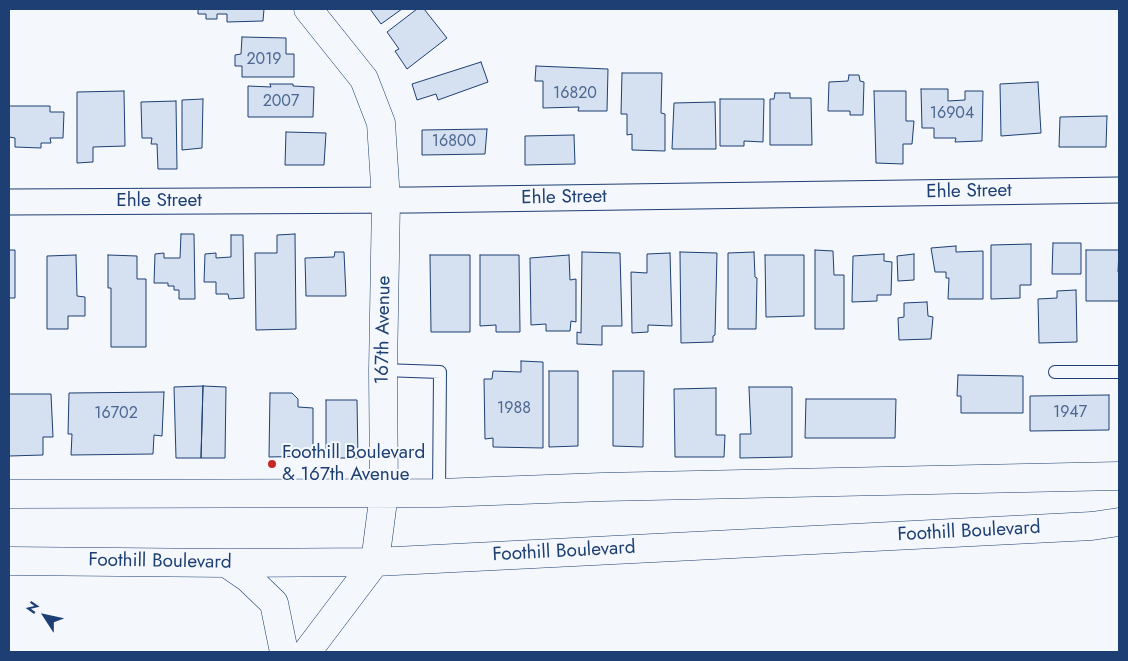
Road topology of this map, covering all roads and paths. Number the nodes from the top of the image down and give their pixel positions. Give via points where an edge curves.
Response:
1 (308, 9) edge
2 (1119, 190) edge
3 (386, 200) junction
4 (9, 202) edge
5 (383, 370) junction
6 (1055, 372) dead end
7 (1119, 372) edge
8 (1119, 476) edge
9 (384, 493) junction
10 (439, 493) junction
11 (9, 494) edge
12 (1119, 522) edge
13 (9, 561) edge
14 (374, 562) junction
15 (226, 563) junction
16 (284, 652) edge
17 (307, 652) edge

1 - 3 main road, 167th Avenue via 364,79 382,123
2 - 3 street, Ehle Street
3 - 4 street, Ehle Street
3 - 5 main road, 167th Avenue
5 - 9 main road, 167th Avenue
5 - 10 lane via 440,372
6 - 7 lane
8 - 10 main road
9 - 10 main road
9 - 11 main road
9 - 14 main road, 167th Avenue
12 - 14 main road, Foothill Boulevard via 1092,526
13 - 15 main road, Foothill Boulevard
14 - 15 main road, Foothill Boulevard
14 - 17 main road, 167th Avenue
15 - 16 main road via 248,578 274,603

